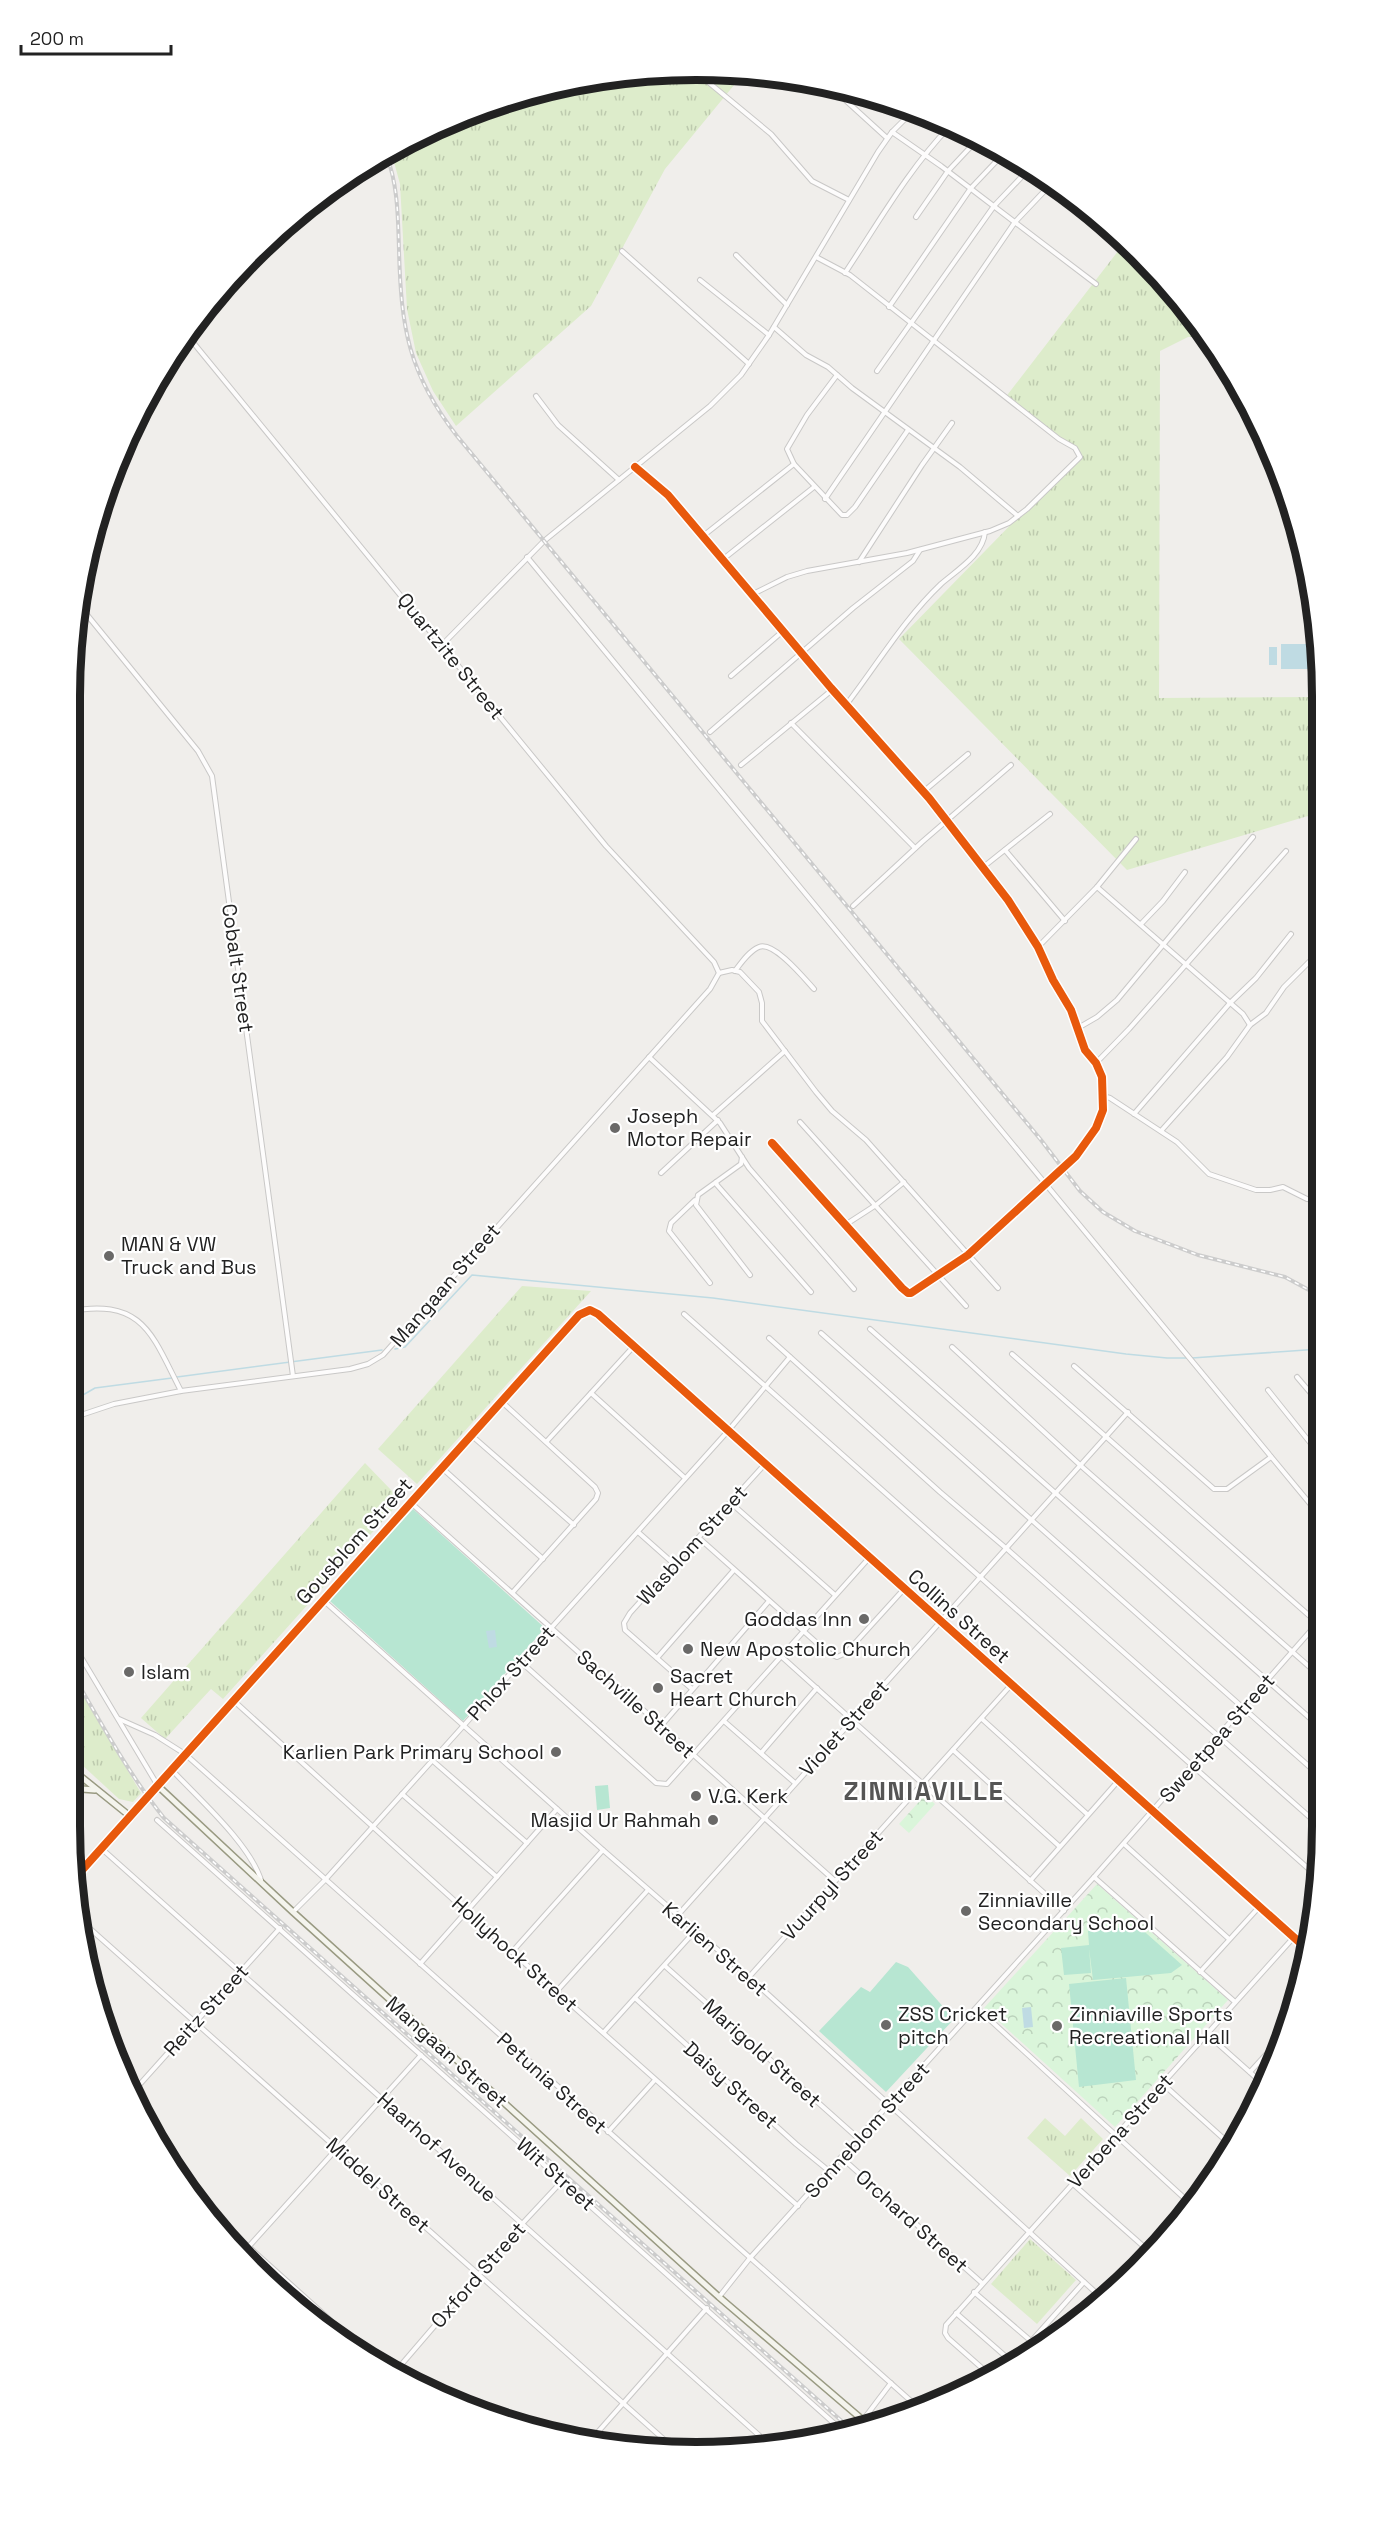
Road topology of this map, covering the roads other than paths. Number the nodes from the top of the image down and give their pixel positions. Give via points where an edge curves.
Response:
1 (706, 80) edge
2 (843, 98) edge
3 (907, 117) edge
4 (892, 132) junction
5 (944, 132) edge
6 (887, 138) junction
7 (972, 145) edge
8 (924, 153) junction
9 (999, 159) edge
10 (948, 171) junction
11 (1024, 174) edge
12 (971, 188) junction
13 (1047, 189) edge
14 (849, 200) junction
15 (994, 206) junction
16 (916, 217) dead end
17 (1015, 222) junction
18 (622, 251) dead end
19 (736, 255) dead end
20 (816, 257) junction
21 (845, 273) junction
22 (699, 280) dead end
23 (1096, 284) dead end
24 (787, 305) junction
25 (889, 307) junction
26 (912, 325) junction
27 (774, 327) junction
28 (769, 335) junction
29 (192, 341) edge
30 (934, 342) junction
31 (749, 364) junction
32 (877, 371) dead end
33 (837, 375) junction
34 (536, 396) dead end
35 (887, 412) junction
36 (952, 423) dead end
37 (908, 430) junction
38 (933, 448) junction
39 (794, 464) junction
40 (635, 467) junction
41 (619, 480) junction
42 (814, 487) junction
43 (825, 499) junction
44 (1018, 516) junction
45 (985, 532) junction
46 (703, 536) junction
47 (920, 550) junction
48 (527, 557) junction
49 (722, 560) junction
50 (859, 563) junction
51 (753, 594) junction
52 (85, 613) edge
53 (783, 631) junction
54 (442, 645) junction
55 (802, 654) junction
56 (731, 676) dead end
57 (832, 690) junction
58 (846, 705) junction
59 (791, 723) junction
60 (710, 732) dead end
61 (968, 754) dead end
62 (741, 765) dead end
63 (1011, 765) dead end
64 (923, 792) junction
65 (1050, 814) dead end
66 (947, 822) junction
67 (1252, 837) dead end
68 (1136, 839) dead end
69 (915, 849) junction
70 (1005, 850) junction
71 (1286, 851) dead end
72 (982, 868) junction
73 (1185, 872) dead end
74 (1097, 887) junction
75 (853, 906) dead end
76 (1065, 921) junction
77 (1141, 924) junction
78 (1291, 934) dead end
79 (1165, 945) junction
80 (1038, 947) junction
81 (1312, 959) edge
82 (1186, 963) junction
83 (735, 971) junction
84 (719, 973) junction
85 (814, 989) dead end
86 (1230, 1003) junction
87 (1250, 1025) junction
88 (1078, 1028) junction
89 (785, 1051) junction
90 (649, 1057) junction
91 (1096, 1063) junction
92 (1102, 1096) junction
93 (1134, 1114) junction
94 (713, 1115) junction
95 (718, 1120) junction
96 (800, 1122) dead end
97 (1161, 1131) junction
98 (772, 1143) dead end
99 (742, 1155) junction
100 (661, 1173) dead end
101 (716, 1182) junction
102 (904, 1182) junction
103 (1045, 1185) junction
104 (1308, 1199) dead end
105 (695, 1200) junction
106 (876, 1205) junction
107 (845, 1225) junction
108 (968, 1255) junction
109 (750, 1275) dead end
110 (938, 1276) junction
111 (710, 1283) dead end
112 (998, 1288) dead end
113 (854, 1289) dead end
114 (811, 1292) dead end
115 (966, 1306) dead end
116 (80, 1310) edge
117 (587, 1310) joint
118 (684, 1314) dead end
119 (870, 1329) dead end
120 (821, 1333) dead end
121 (769, 1338) dead end
122 (634, 1346) junction
123 (952, 1347) dead end
124 (1012, 1354) dead end
125 (790, 1357) junction
126 (1074, 1366) dead end
127 (293, 1376) junction
128 (1297, 1377) dead end
129 (765, 1388) junction
130 (1268, 1390) dead end
131 (181, 1391) junction
132 (591, 1393) junction
133 (1312, 1395) edge
134 (502, 1402) junction
135 (1128, 1412) junction
136 (80, 1415) edge
137 (728, 1431) junction
138 (471, 1435) junction
139 (1106, 1437) junction
140 (547, 1441) junction
141 (1312, 1445) edge
142 (1271, 1457) junction
143 (765, 1464) junction
144 (1080, 1465) junction
145 (442, 1468) junction
146 (685, 1478) junction
147 (1056, 1492) junction
148 (410, 1502) junction
149 (731, 1503) junction
150 (1312, 1506) edge
151 (1032, 1522) junction
152 (574, 1525) junction
153 (638, 1532) junction
154 (699, 1538) junction
155 (1007, 1549) junction
156 (869, 1558) junction
157 (543, 1559) junction
158 (674, 1564) junction
159 (734, 1570) junction
160 (981, 1578) junction
161 (904, 1589) junction
162 (513, 1592) junction
163 (835, 1595) junction
164 (323, 1600) junction
165 (769, 1601) junction
166 (1312, 1616) edge
167 (940, 1622) junction
168 (552, 1628) junction
169 (805, 1632) junction
170 (1312, 1632) edge
171 (1293, 1652) junction
172 (80, 1655) edge
173 (782, 1657) junction
174 (657, 1658) junction
175 (521, 1662) junction
176 (1312, 1669) edge
177 (1268, 1680) junction
178 (1011, 1685) junction
179 (818, 1688) junction
180 (692, 1689) junction
181 (234, 1701) junction
182 (1243, 1707) junction
183 (118, 1719) junction
184 (852, 1719) junction
185 (982, 1719) junction
186 (1312, 1720) edge
187 (725, 1722) junction
188 (463, 1726) junction
189 (661, 1726) junction
190 (1218, 1735) junction
191 (954, 1750) junction
192 (761, 1753) junction
193 (185, 1754) junction
194 (693, 1755) junction
195 (433, 1761) junction
196 (1192, 1766) junction
197 (1312, 1769) edge
198 (172, 1770) junction
199 (80, 1777) edge
200 (1119, 1780) junction
201 (795, 1783) junction
202 (922, 1784) junction
203 (158, 1786) junction
204 (80, 1789) edge
205 (96, 1790) junction
206 (402, 1794) junction
207 (557, 1809) junction
208 (1154, 1811) junction
209 (1087, 1814) junction
210 (130, 1817) junction
211 (764, 1818) junction
212 (1312, 1819) edge
213 (157, 1820) dead end
214 (374, 1826) junction
215 (527, 1843) junction
216 (1124, 1845) junction
217 (1059, 1846) junction
218 (102, 1849) junction
219 (603, 1850) junction
220 (81, 1871) edge
221 (1311, 1871) edge
222 (497, 1877) junction
223 (1095, 1877) junction
224 (325, 1880) junction
225 (836, 1881) junction
226 (1030, 1881) junction
227 (262, 1883) junction
228 (648, 1890) junction
229 (1260, 1906) junction
230 (1064, 1911) junction
231 (293, 1912) junction
232 (467, 1912) junction
233 (678, 1915) junction
234 (88, 1927) edge
235 (280, 1928) junction
236 (695, 1931) junction
237 (1294, 1937) junction
238 (1229, 1939) junction
239 (1301, 1944) edge
240 (512, 1953) junction
241 (420, 1964) junction
242 (665, 1966) junction
243 (240, 1972) junction
244 (1200, 1972) junction
245 (749, 1977) junction
246 (556, 1992) junction
247 (635, 1998) junction
248 (1235, 2002) junction
249 (977, 2008) junction
250 (195, 2023) junction
251 (604, 2032) junction
252 (1207, 2034) junction
253 (1271, 2049) edge
254 (421, 2055) junction
255 (1250, 2072) junction
256 (1258, 2079) edge
257 (655, 2080) junction
258 (1163, 2084) junction
259 (137, 2087) edge
260 (382, 2099) junction
261 (889, 2106) junction
262 (608, 2132) junction
263 (1117, 2136) junction
264 (860, 2139) junction
265 (1226, 2141) edge
266 (337, 2148) junction
267 (842, 2158) junction
268 (829, 2171) junction
269 (563, 2180) junction
270 (1073, 2184) junction
271 (1186, 2200) edge
272 (798, 2206) junction
273 (522, 2224) junction
274 (1029, 2233) junction
275 (234, 2235) edge
276 (248, 2247) junction
277 (1145, 2248) edge
278 (750, 2258) junction
279 (478, 2274) junction
280 (1084, 2282) junction
281 (982, 2284) junction
282 (974, 2292) junction
283 (1097, 2294) edge
284 (719, 2297) junction
285 (707, 2308) junction
286 (956, 2313) junction
287 (341, 2330) edge
288 (1041, 2331) junction
289 (1045, 2335) edge
290 (1031, 2341) junction
291 (1026, 2347) edge
292 (668, 2354) junction
293 (1006, 2359) edge
294 (400, 2366) edge
295 (985, 2370) edge
296 (891, 2384) junction
297 (913, 2403) edge
298 (625, 2404) junction
299 (863, 2419) edge
300 (862, 2420) edge
301 (836, 2426) edge
302 (597, 2434) edge
303 (762, 2438) edge
304 (666, 2441) edge

1 - 14 street via 771,134 812,181
2 - 6 street
3 - 4 street
4 - 6 street
4 - 8 street
5 - 8 street
6 - 14 street
7 - 10 street
8 - 10 street
8 - 21 street
9 - 12 street
10 - 12 street
10 - 16 street
11 - 15 street
12 - 15 street
12 - 25 street
13 - 17 street
14 - 20 street
15 - 17 street
15 - 26 street
17 - 23 street
17 - 30 street
18 - 31 street
19 - 24 street
20 - 21 street
20 - 24 street
21 - 25 street
22 - 28 street
24 - 27 street
25 - 26 street
26 - 30 street
26 - 32 street
27 - 28 street
27 - 33 street
28 - 31 street
29 - 54 street, Quartzite Street
30 - 35 street
30 - 44 street via 1075,448 1080,457
31 - 40 street via 710,406
33 - 35 street
33 - 39 street via 787,449
34 - 41 street via 558,425
35 - 37 street
35 - 43 street
36 - 38 street
37 - 38 street
37 - 43 street via 847,515
38 - 44 street
38 - 50 street
39 - 42 street
39 - 46 street
40 - 41 street
40 - 46 street via 669,495
41 - 48 street
42 - 43 street
42 - 49 street
44 - 45 street
45 - 47 street
45 - 58 street via 984,542 974,555 923,603
46 - 49 street
47 - 50 street
47 - 55 street via 913,561
48 - 54 street
48 - 103 street
49 - 51 street
50 - 51 street via 807,571
51 - 53 street
52 - 127 street, Cobalt Street via 198,751 212,776
53 - 55 street
53 - 56 street
54 - 84 street, Quartzite Street via 606,846 714,962
55 - 57 street
55 - 60 street
57 - 58 street
57 - 59 street
58 - 64 street
59 - 62 street
59 - 69 street
61 - 64 street
63 - 66 street
64 - 66 street
65 - 70 street
66 - 69 street
66 - 72 street
67 - 79 street
68 - 74 street
69 - 75 street
70 - 72 street
70 - 76 street
71 - 82 street
72 - 80 street
73 - 77 street
74 - 76 street
74 - 77 street
76 - 80 street
77 - 79 street
78 - 86 street
79 - 82 street
79 - 88 street via 1117,1000
80 - 88 street
81 - 87 street via 1284,987 1266,1013
82 - 86 street
82 - 91 street
83 - 84 street
83 - 85 street via 754,950 768,946
83 - 89 street via 759,992 762,1021
84 - 90 street, Mangaan Street via 710,989
86 - 87 street
86 - 93 street
87 - 97 street
88 - 91 street via 1085,1050
89 - 94 street
89 - 102 street via 832,1112 866,1140
90 - 94 street
90 - 127 street, Mangaan Street via 383,1355 350,1369
91 - 92 street via 1102,1077
92 - 93 street
92 - 103 street via 1103,1110 1096,1128 1076,1156
93 - 97 street
94 - 95 street
95 - 99 street
95 - 100 street
96 - 106 street
97 - 104 street via 1209,1174 1256,1190 1283,1187
98 - 107 street
99 - 101 street via 741,1164
99 - 113 street
101 - 105 street
101 - 114 street
102 - 106 street
102 - 108 street
103 - 108 street
103 - 142 street
105 - 109 street via 698,1210
105 - 111 street via 671,1223 669,1231
106 - 107 street
106 - 110 street
107 - 110 street via 908,1293
108 - 110 street
108 - 112 street
110 - 115 street
116 - 131 street via 106,1308 138,1319
117 - 122 street, Collins Street via 596,1312
117 - 134 street, Gousblom Street
118 - 129 street
119 - 147 street
120 - 151 street
121 - 125 street
122 - 132 street
122 - 137 street, Collins Street
123 - 144 street
124 - 139 street
125 - 129 street, Phlox Street
125 - 155 street
126 - 135 street
127 - 131 street, Mangaan Street
128 - 133 street
129 - 137 street, Phlox Street
129 - 160 street
130 - 141 street
131 - 136 street, Mangaan Street via 114,1404
132 - 140 street
132 - 146 street
134 - 138 street, Gousblom Street
134 - 140 street
135 - 139 street, Violet Street
135 - 142 street via 1192,1471 1219,1490 1227,1489
137 - 143 street, Collins Street
137 - 146 street, Phlox Street
138 - 145 street, Gousblom Street
138 - 152 street
139 - 144 street, Violet Street
139 - 166 street
140 - 152 street via 597,1489 596,1499
142 - 150 street
143 - 149 street, Wasblom Street
143 - 156 street, Collins Street
144 - 147 street, Violet Street
144 - 171 street
145 - 148 street, Gousblom Street
145 - 157 street
146 - 153 street, Phlox Street
147 - 151 street, Violet Street
147 - 177 street
148 - 162 street, Sachville Street
148 - 164 street, Gousblom Street
149 - 154 street, Wasblom Street
149 - 163 street
151 - 155 street, Violet Street
151 - 182 street
152 - 157 street
153 - 158 street
153 - 168 street, Phlox Street
154 - 158 street, Wasblom Street
154 - 159 street
155 - 160 street, Violet Street
155 - 190 street
156 - 161 street, Collins Street
156 - 163 street
157 - 162 street
158 - 174 street, Wasblom Street via 630,1613 624,1627
159 - 165 street
159 - 174 street
160 - 167 street, Violet Street
160 - 196 street
161 - 167 street, Collins Street
161 - 169 street via 842,1656 827,1652
162 - 168 street, Sachville Street
163 - 169 street
164 - 181 street, Gousblom Street
164 - 188 street, Karlien Street
165 - 169 street
165 - 180 street
167 - 178 street, Collins Street
167 - 184 street, Violet Street
168 - 175 street, Phlox Street
168 - 189 street, Sachville Street
169 - 173 street
170 - 171 street, Sweetpea Street
171 - 176 street
171 - 177 street, Sweetpea Street
172 - 183 street, Mangaan Street
173 - 179 street
173 - 187 street
174 - 180 street
175 - 188 street, Phlox Street
175 - 194 street via 656,1783 667,1784
177 - 182 street, Sweetpea Street
177 - 186 street
178 - 185 street, Vuurpyl Street
178 - 200 street, Collins Street
179 - 184 street
179 - 192 street
180 - 189 street
181 - 193 street, Gousblom Street
181 - 214 street, Hollyhock Street
182 - 190 street, Sweetpea Street
182 - 197 street
183 - 193 street, Petunia Street
183 - 203 street, Mangaan Street
184 - 201 street, Violet Street
184 - 202 street
185 - 191 street, Vuurpyl Street
185 - 209 street
187 - 192 street
187 - 194 street
188 - 195 street, Phlox Street
188 - 207 street, Karlien Street
189 - 194 street, Sachville Street
190 - 196 street, Sweetpea Street
190 - 212 street
191 - 202 street, Vuurpyl Street
191 - 217 street
192 - 201 street
193 - 198 street, Gousblom Street
193 - 224 street, Petunia Street
194 - 211 street, Sachville Street
195 - 206 street, Phlox Street
195 - 215 street
196 - 208 street, Sweetpea Street
196 - 221 street
198 - 203 street, Gousblom Street
198 - 227 street via 218,1818 253,1862
199 - 205 street
200 - 208 street, Collins Street
200 - 209 street
201 - 211 street, Violet Street
202 - 225 street, Vuurpyl Street
202 - 226 street
203 - 210 street, Gousblom Street
203 - 227 street, Mangaan Street
204 - 205 street
205 - 210 street
206 - 214 street, Phlox Street
206 - 222 street
207 - 215 street
207 - 219 street, Karlien Street
208 - 216 street, Sweetpea Street
208 - 229 street, Collins Street
209 - 217 street
210 - 218 street
211 - 225 street, Sachville Street
211 - 233 street, Violet Street
213 - 235 street, Wit Street
214 - 224 street, Phlox Street
214 - 232 street, Hollyhock Street
215 - 222 street
216 - 223 street, Sweetpea Street
216 - 238 street
217 - 226 street
218 - 220 street
218 - 243 street, Haarhof Avenue
219 - 228 street, Karlien Street
219 - 240 street
222 - 232 street
223 - 230 street, Sweetpea Street
223 - 244 street
224 - 231 street, Phlox Street
224 - 241 street, Petunia Street
225 - 245 street, Vuurpyl Street
226 - 230 street
227 - 231 street, Mangaan Street
228 - 233 street, Karlien Street
228 - 246 street
229 - 237 street, Collins Street
229 - 238 street
230 - 249 street, Sonneblom Street
231 - 284 street, Mangaan Street
232 - 240 street, Hollyhock Street
232 - 241 street
233 - 236 street, Karlien Street
234 - 250 street, Middel Street
235 - 243 street, Reitz Street
235 - 254 street, Wit Street
236 - 242 street
236 - 245 street, Karlien Street
237 - 239 street, Collins Street
237 - 248 street, Verbena Street
238 - 244 street
240 - 246 street, Hollyhock Street
241 - 262 street, Petunia Street
242 - 247 street
242 - 264 street, Marigold Street
243 - 250 street, Reitz Street
243 - 260 street, Haarhof Avenue
244 - 248 street
245 - 261 street, Karlien Street
246 - 251 street, Hollyhock Street
247 - 251 street
247 - 268 street, Daisy Street
248 - 252 street, Verbena Street
249 - 261 street, Sonneblom Street
249 - 263 street
250 - 259 street, Reitz Street
250 - 266 street, Middel Street
251 - 257 street, Hollyhock Street
252 - 255 street
252 - 258 street, Verbena Street
253 - 255 street
254 - 260 street
254 - 269 street, Wit Street
255 - 256 street
257 - 262 street
257 - 272 street, Hollyhock Street
258 - 263 street, Verbena Street
258 - 265 street
260 - 266 street
260 - 273 street, Haarhof Avenue
261 - 264 street, Sonneblom Street
261 - 274 street, Karlien Street
262 - 278 street, Petunia Street
263 - 270 street, Verbena Street
263 - 271 street
264 - 267 street, Sonneblom Street
266 - 276 street
266 - 279 street, Middel Street
267 - 268 street, Sonneblom Street
267 - 281 street, Orchard Street
268 - 272 street, Sonneblom Street
269 - 273 street, Oxford Street
269 - 285 street, Wit Street
270 - 274 street, Verbena Street
270 - 277 street
272 - 278 street, Sonneblom Street
273 - 279 street, Oxford Street
273 - 292 street, Haarhof Avenue
274 - 280 street, Karlien Street
274 - 281 street, Verbena Street
275 - 276 street
276 - 287 street
278 - 284 street, Sonneblom Street
278 - 296 street, Petunia Street
279 - 294 street, Oxford Street
279 - 298 street, Middel Street
280 - 283 street, Karlien Street
280 - 288 street
281 - 282 street, Verbena Street
282 - 286 street, Verbena Street
282 - 290 street
284 - 300 street, Mangaan Street
285 - 292 street
285 - 301 street, Wit Street
286 - 293 street
286 - 295 street, Verbena Street via 945,2333
288 - 289 street
288 - 290 street
290 - 291 street
292 - 298 street
292 - 303 street, Haarhof Avenue
296 - 297 street, Petunia Street
296 - 299 street
298 - 302 street
298 - 304 street, Middel Street

